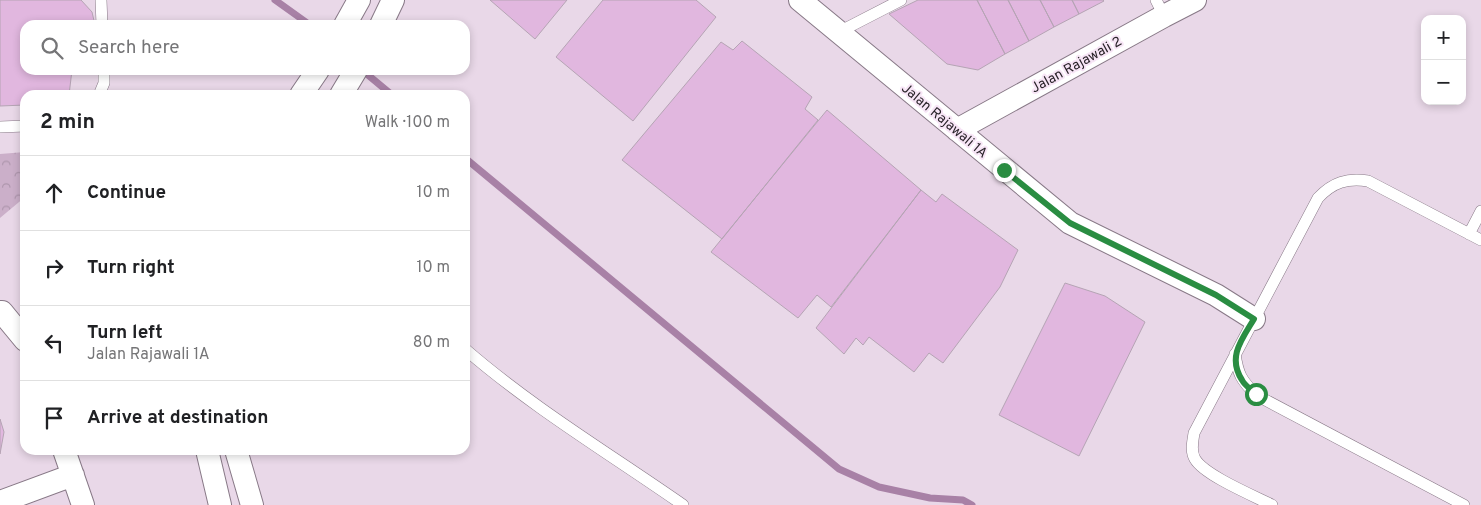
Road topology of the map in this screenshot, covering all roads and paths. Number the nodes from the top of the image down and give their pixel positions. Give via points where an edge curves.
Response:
1 (101, 0) edge
2 (393, 0) edge
3 (800, 0) edge
4 (901, 0) edge
5 (1196, 0) edge
6 (1160, 8) edge
7 (102, 20) edge
8 (383, 20) edge
9 (839, 32) junction
10 (104, 75) edge
11 (315, 75) edge
12 (353, 75) edge
13 (101, 90) edge
14 (304, 90) edge
15 (344, 90) edge
16 (20, 126) edge
17 (0, 127) edge
18 (957, 130) junction
19 (1481, 211) edge
20 (1469, 234) junction
21 (1481, 240) edge
22 (0, 312) edge
23 (1254, 319) junction
24 (20, 334) edge
25 (470, 354) edge
26 (1235, 354) junction
27 (66, 455) edge
28 (208, 455) edge
29 (237, 455) edge
30 (73, 475) junction
31 (0, 502) edge
32 (83, 505) edge
33 (220, 505) edge
34 (252, 505) edge
35 (683, 505) edge
36 (1272, 505) edge
37 (1464, 505) edge

1 - 7 lane
2 - 8 street
3 - 9 street, Jalan Rajawali 1A
4 - 9 lane
5 - 6 street, Jalan Rajawali 2
6 - 18 street, Jalan Rajawali 2
9 - 18 street, Jalan Rajawali 1A
10 - 13 lane
11 - 14 street
12 - 15 street
16 - 17 lane
18 - 23 street, Jalan Rajawali 1A via 1070,223 1216,295
19 - 20 lane
20 - 21 lane
20 - 23 lane via 1368,180 1338,183 1318,198
22 - 24 street
23 - 26 lane
25 - 35 lane via 560,422
26 - 36 lane via 1194,433 1194,459 1203,469
26 - 37 lane via 1242,381 1256,394
27 - 30 street
28 - 33 street
29 - 34 street
30 - 31 street
30 - 32 street

